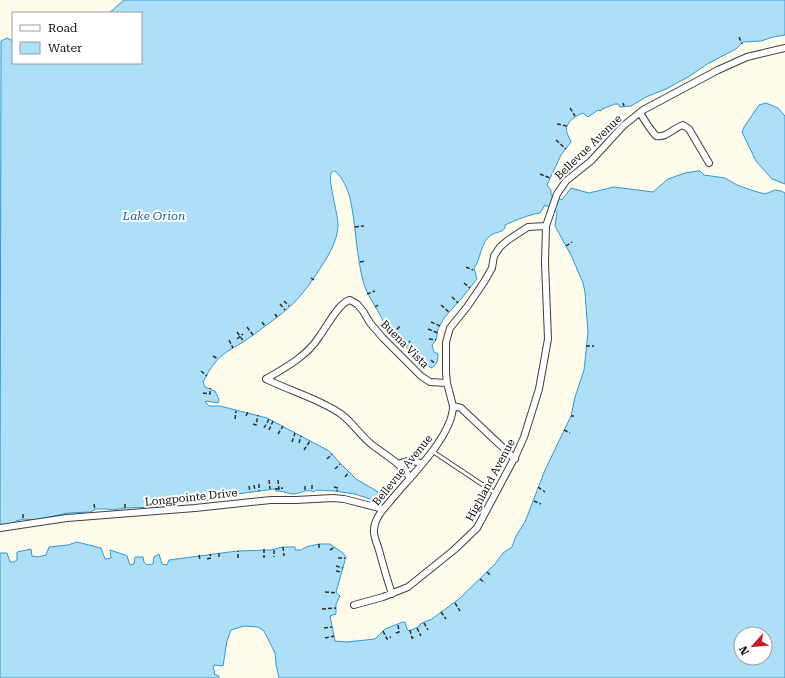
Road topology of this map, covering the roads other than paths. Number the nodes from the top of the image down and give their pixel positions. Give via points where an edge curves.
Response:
1 (785, 48) edge
2 (640, 113) junction
3 (708, 163) dead end
4 (546, 226) junction
5 (447, 383) junction
6 (453, 406) junction
7 (432, 451) junction
8 (514, 459) junction
9 (398, 464) junction
10 (422, 464) junction
11 (410, 478) junction
12 (496, 493) junction
13 (383, 509) junction
14 (0, 528) edge
15 (392, 594) junction
16 (354, 605) dead end

1 - 2 street, Bellevue Avenue via 747,57 718,70
2 - 3 street via 656,136 665,136 683,125 689,129
2 - 4 street, Bellevue Avenue via 617,132 591,161 566,181 556,194
4 - 5 street via 528,227 508,240 494,256 492,268 484,282 450,328 446,342
4 - 8 street, Highland Avenue via 548,339 539,389 524,437
5 - 6 street
5 - 9 street, Buena Vista via 430,382 421,376 383,338 357,304 350,300 346,300 339,308 308,351 266,380 341,414 368,442
6 - 7 street, Bellevue Avenue via 450,422
6 - 8 street via 461,408
7 - 10 street, Bellevue Avenue
7 - 12 lane
8 - 12 street, Highland Avenue
9 - 10 street via 417,460
9 - 11 street
10 - 11 street, Bellevue Avenue
11 - 13 street, Bellevue Avenue
12 - 15 street, Highland Avenue via 477,528 468,537 422,578
13 - 14 street, Longpointe Drive via 333,498 271,500 67,518
13 - 15 street, Bellevue Avenue via 374,524 374,533
15 - 16 street, Highland Avenue

